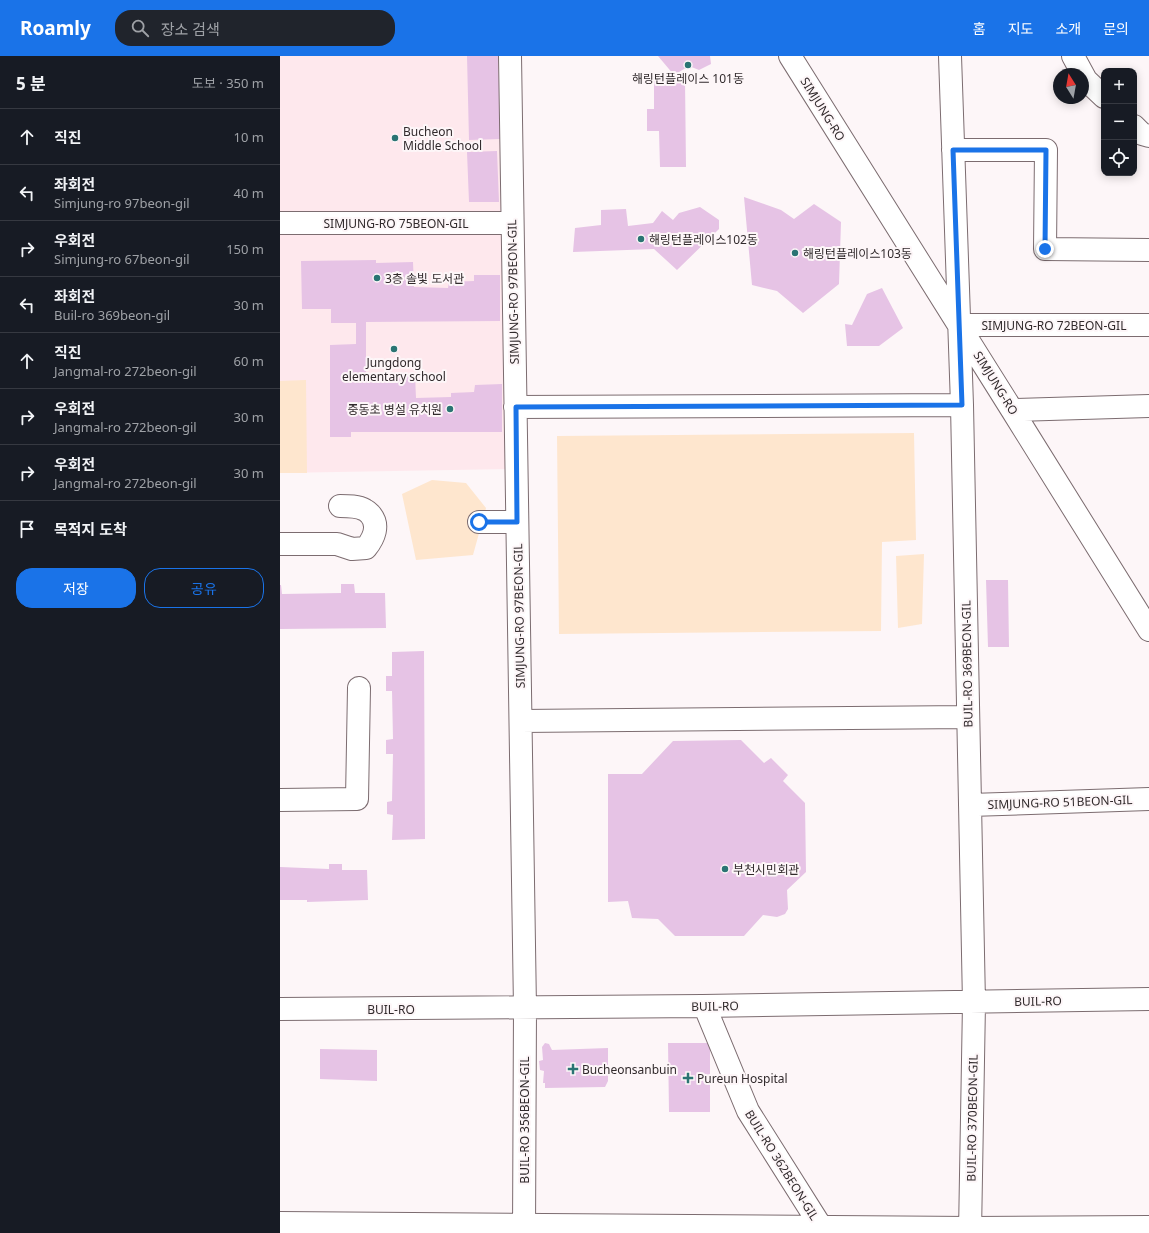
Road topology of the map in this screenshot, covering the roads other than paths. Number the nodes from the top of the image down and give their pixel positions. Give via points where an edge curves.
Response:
1 (510, 56) edge
2 (790, 56) edge
3 (950, 56) edge
4 (1073, 56) edge
5 (1101, 94) edge
6 (1137, 129) edge
7 (1149, 136) edge
8 (953, 150) junction
9 (280, 223) edge
10 (512, 223) junction
11 (1149, 250) edge
12 (960, 325) junction
13 (1149, 325) edge
14 (962, 405) junction
15 (1149, 406) edge
16 (516, 407) junction
17 (1012, 410) junction
18 (340, 506) dead end
19 (479, 522) dead end
20 (517, 522) junction
21 (280, 544) edge
22 (1148, 627) edge
23 (359, 688) dead end
24 (968, 717) junction
25 (520, 721) junction
26 (1149, 799) edge
27 (280, 800) edge
28 (970, 805) junction
29 (1149, 999) edge
30 (974, 1003) junction
31 (705, 1007) junction
32 (525, 1008) junction
33 (280, 1009) edge
34 (280, 1223) edge
35 (1149, 1227) edge
36 (524, 1229) edge
37 (823, 1230) edge
38 (970, 1230) edge

1 - 10 street, SIMJUNG-RO 97BEON-GIL
2 - 12 street, SIMJUNG-RO
3 - 8 street, BUIL-RO 369BEON-GIL
4 - 5 street via 1086,80
6 - 7 street
8 - 11 street via 1046,150 1045,249
8 - 12 street, BUIL-RO 369BEON-GIL
9 - 10 street, SIMJUNG-RO 75BEON-GIL
10 - 16 street, SIMJUNG-RO 97BEON-GIL
12 - 13 street, SIMJUNG-RO 72BEON-GIL
12 - 14 street, BUIL-RO 369BEON-GIL
12 - 17 street, SIMJUNG-RO
14 - 16 street
14 - 24 street, BUIL-RO 369BEON-GIL
15 - 17 street
16 - 20 street, SIMJUNG-RO 97BEON-GIL
17 - 22 street, SIMJUNG-RO
18 - 21 street via 366,510 374,518 373,539 366,548 352,549 337,544
19 - 20 street
20 - 25 street, SIMJUNG-RO 97BEON-GIL
23 - 27 street via 357,799
24 - 25 street
24 - 28 street, BUIL-RO 369BEON-GIL
25 - 32 street, SIMJUNG-RO 97BEON-GIL
26 - 28 street, SIMJUNG-RO 51BEON-GIL
28 - 30 street, BUIL-RO 369BEON-GIL
29 - 30 street, BUIL-RO
30 - 31 street, BUIL-RO
30 - 38 street, BUIL-RO 370BEON-GIL
31 - 32 street, BUIL-RO
31 - 37 street, BUIL-RO 362BEON-GIL via 748,1111
32 - 33 street, BUIL-RO
32 - 36 street, BUIL-RO 356BEON-GIL
34 - 36 street
35 - 38 street
36 - 37 street
37 - 38 street

